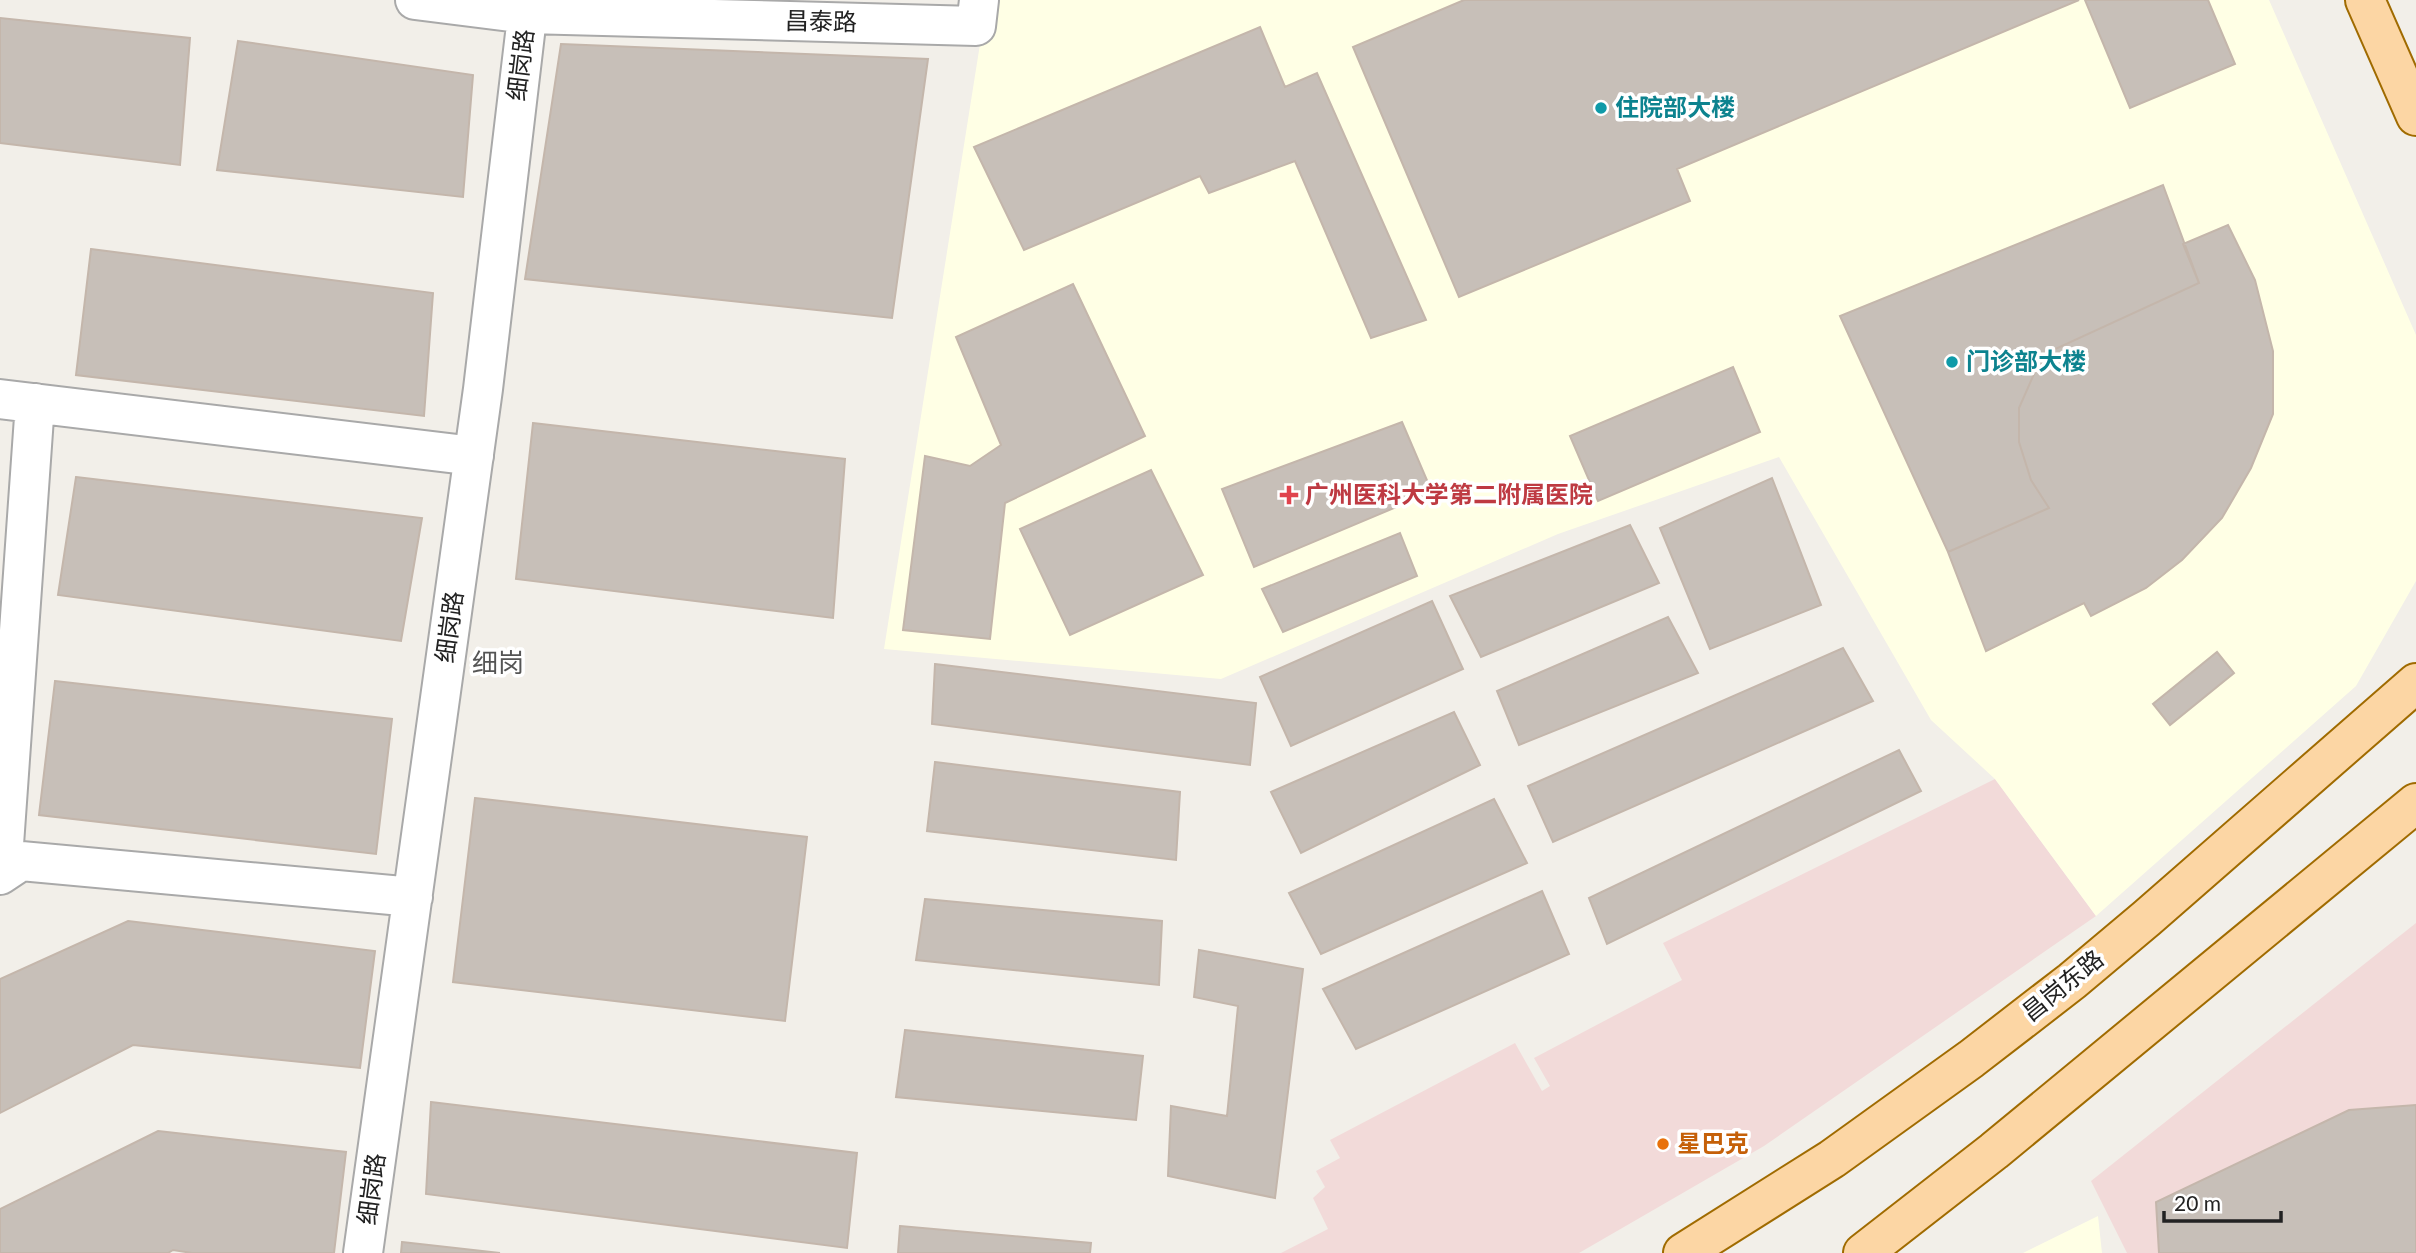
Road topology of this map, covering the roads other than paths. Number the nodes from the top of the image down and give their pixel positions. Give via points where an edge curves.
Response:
1 (415, 0) edge
2 (2365, 0) edge
3 (528, 7) edge
4 (978, 13) edge
5 (2416, 116) edge
6 (18, 401) edge
7 (474, 456) junction
8 (2416, 662) edge
9 (2404, 693) edge
10 (2416, 803) edge
11 (2416, 836) edge
12 (1, 874) edge
13 (413, 897) junction
14 (2293, 903) junction
15 (363, 1253) edge
16 (1683, 1253) edge
17 (1863, 1253) edge

1 - 3 street, 昌泰路
2 - 5 main road
3 - 4 street, 昌泰路
3 - 7 street, 细岗路
6 - 7 street
6 - 12 street
7 - 13 street, 细岗路
8 - 9 main road, 昌岗东路
9 - 16 main road, 昌岗东路 via 2072,981 1832,1159
10 - 14 main road
11 - 14 main road
12 - 13 street via 21,861
13 - 15 street, 细岗路
14 - 17 main road

